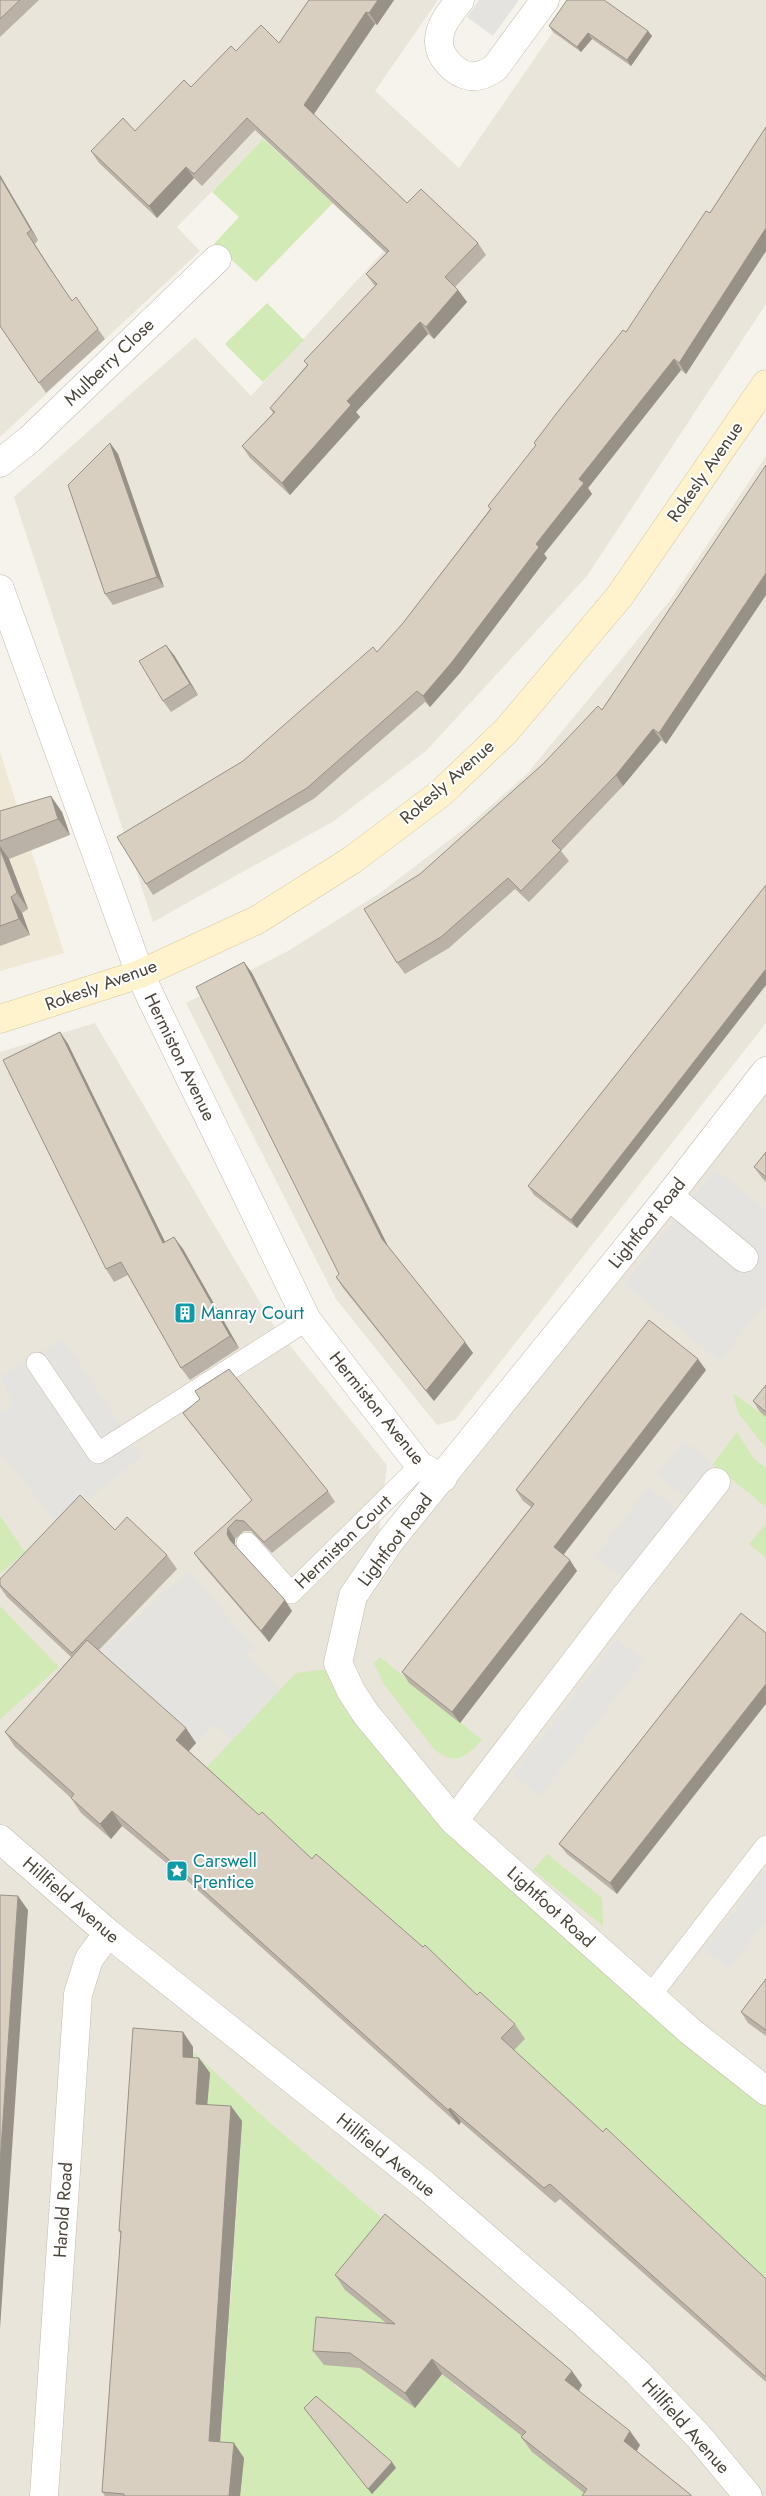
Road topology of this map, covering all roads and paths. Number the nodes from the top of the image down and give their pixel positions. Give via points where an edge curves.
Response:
1 (460, 0) edge
2 (545, 0) edge
3 (217, 259) dead end
4 (766, 384) edge
5 (0, 463) edge
6 (0, 589) edge
7 (140, 974) junction
8 (0, 1019) edge
9 (766, 1071) edge
10 (669, 1196) junction
11 (744, 1258) dead end
12 (307, 1320) junction
13 (37, 1363) dead end
14 (432, 1472) junction
15 (716, 1482) dead end
16 (248, 1543) edge
17 (454, 1821) junction
18 (0, 1839) edge
19 (766, 1846) edge
20 (108, 1933) junction
21 (650, 1996) junction
22 (766, 2092) edge
23 (44, 2496) edge
24 (748, 2496) edge

1 - 2 street via 442,25 438,42 445,59 469,76 495,68
3 - 5 street, Mulberry Close via 30,439
4 - 7 street, Rokesly Avenue via 613,604 506,730 441,793 352,860 258,920
6 - 7 street, Hermiston Avenue
7 - 8 street, Rokesly Avenue
7 - 12 street, Hermiston Avenue
9 - 10 street, Lightfoot Road
10 - 11 street
10 - 14 street, Lightfoot Road
12 - 13 lane via 98,1453
12 - 14 street, Hermiston Avenue
14 - 16 lane, Hermiston Court via 291,1593
14 - 17 street, Lightfoot Road via 353,1596 338,1663 366,1714
15 - 17 street
17 - 21 street, Lightfoot Road
18 - 20 street, Hillfield Avenue
19 - 21 lane
20 - 23 street, Harold Road via 89,1959 78,1994
20 - 24 street, Hillfield Avenue via 425,2185 583,2322 637,2372 699,2437
21 - 22 street, Lightfoot Road

